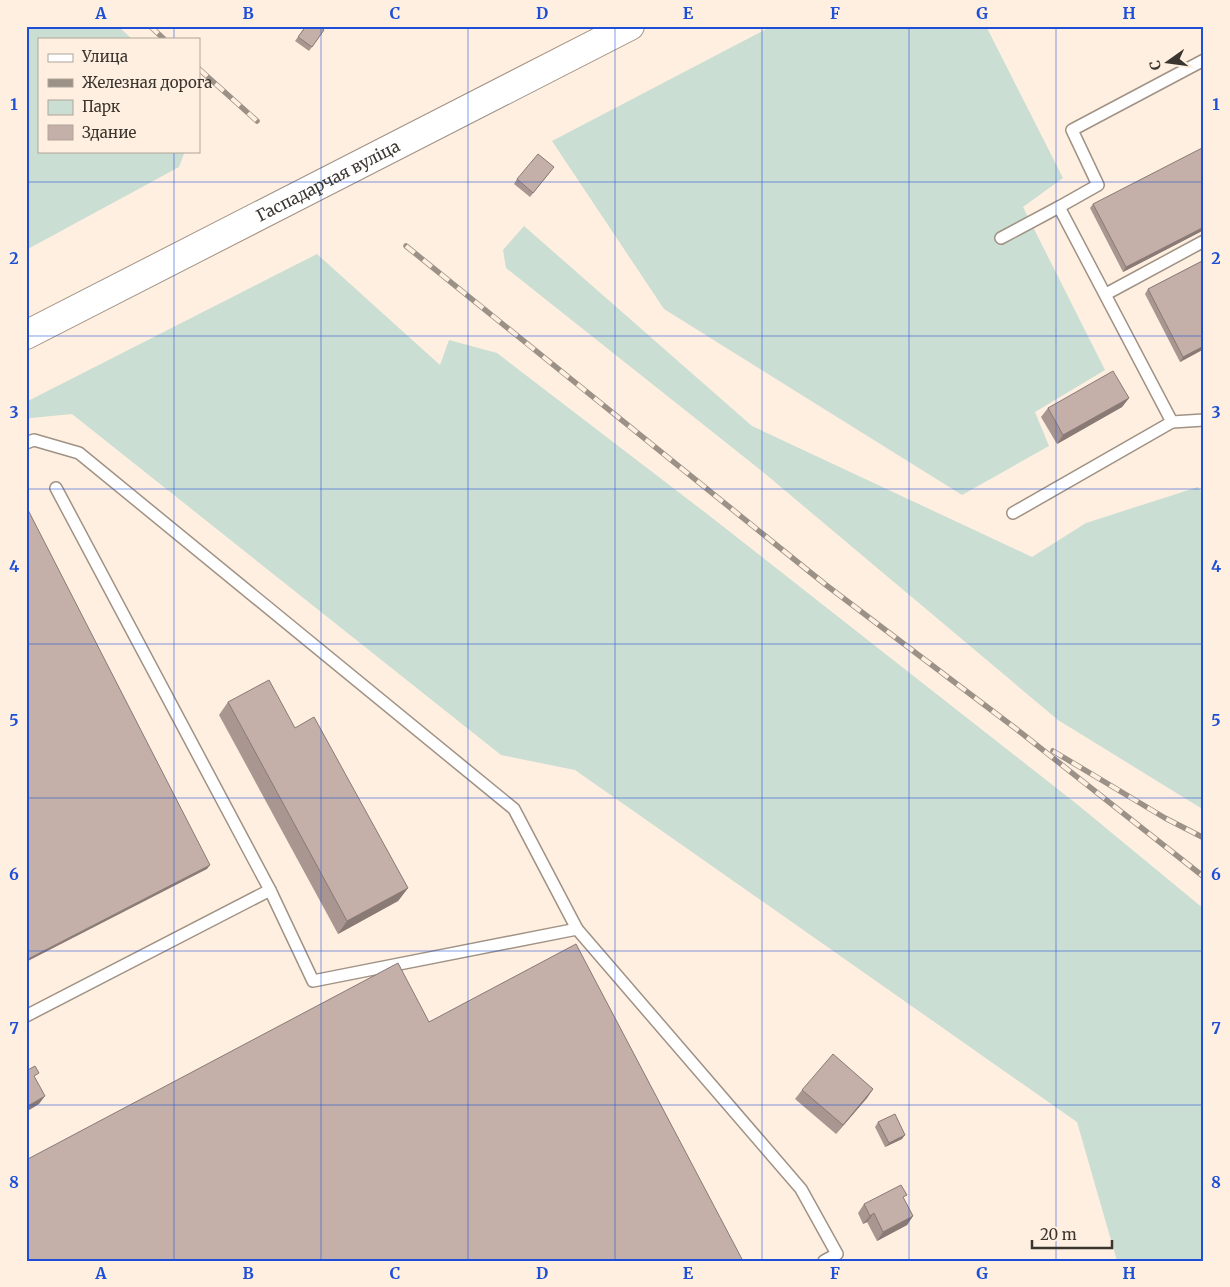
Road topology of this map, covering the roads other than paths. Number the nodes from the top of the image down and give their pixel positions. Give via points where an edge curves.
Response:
1 (630, 26) edge
2 (1204, 60) edge
3 (1059, 208) junction
4 (1001, 238) dead end
5 (1204, 241) edge
6 (1106, 294) junction
7 (26, 335) edge
8 (1204, 420) edge
9 (1172, 422) junction
10 (26, 443) edge
11 (56, 488) dead end
12 (1013, 512) dead end
13 (270, 890) junction
14 (577, 929) junction
15 (26, 1016) edge
16 (824, 1261) edge

1 - 7 street, Гаспадарчая вуліца
2 - 3 lane via 1072,130 1098,185
3 - 4 lane
3 - 6 lane
5 - 6 lane
6 - 9 lane
8 - 9 lane
9 - 12 lane
10 - 14 lane via 34,440 79,453 514,809
11 - 13 lane
13 - 14 lane via 312,981
13 - 15 lane
14 - 16 lane via 801,1189 837,1254

